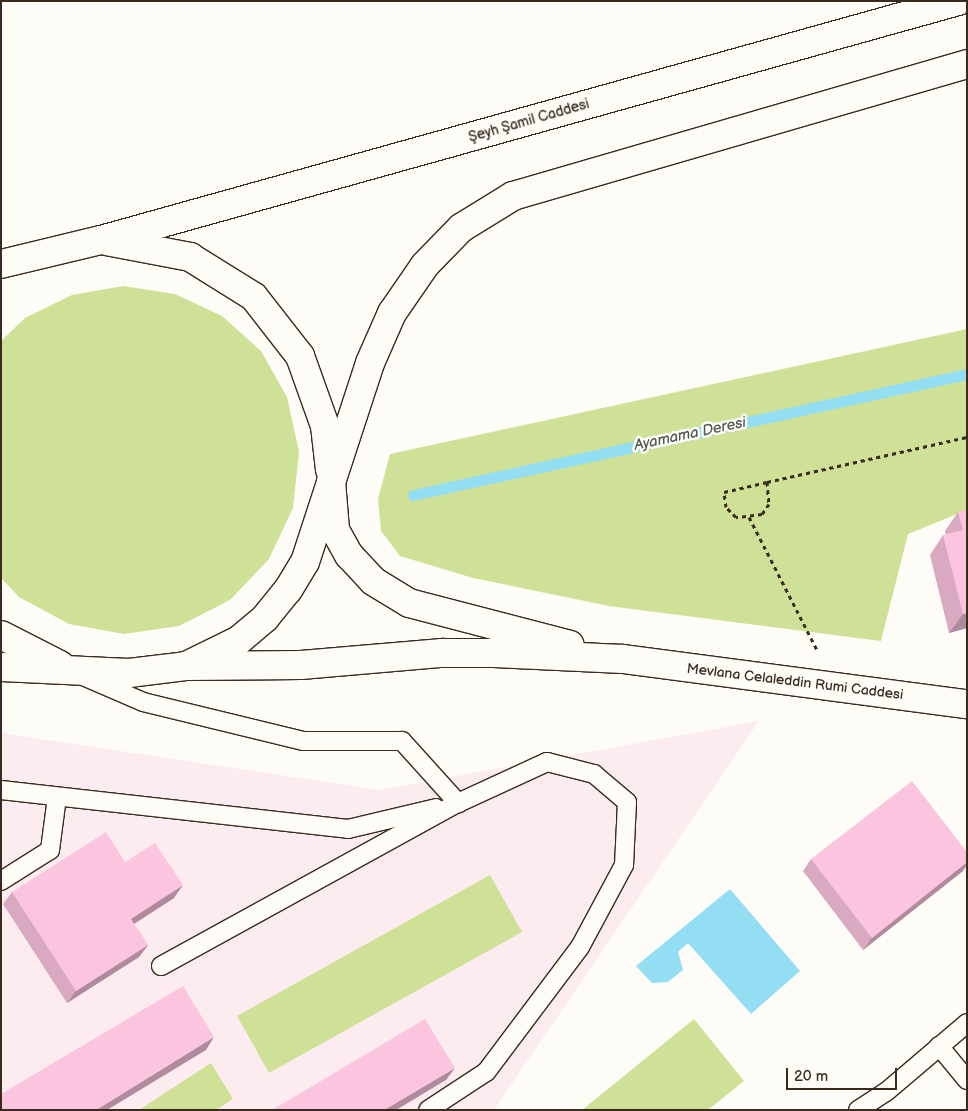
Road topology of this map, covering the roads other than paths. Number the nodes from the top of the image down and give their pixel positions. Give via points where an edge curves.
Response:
1 (958, 1) edge
2 (967, 64) edge
3 (101, 240) junction
4 (6, 266) edge
5 (331, 479) junction
6 (1, 635) edge
7 (623, 659) junction
8 (186, 666) junction
9 (1, 667) edge
10 (70, 671) junction
11 (967, 704) edge
12 (1, 790) edge
13 (57, 798) junction
14 (458, 802) junction
15 (1, 881) edge
16 (161, 966) dead end
17 (967, 1023) edge
18 (939, 1046) junction
19 (967, 1080) edge
20 (428, 1110) edge
21 (858, 1110) edge

1 - 3 main road, Şeyh Şamil Caddesi
2 - 5 main road via 513,196 461,228 425,265 392,313 370,363
3 - 4 main road, Şeyh Şamil Caddesi
3 - 5 main road via 190,257 254,297 300,356 325,426
5 - 7 main road via 335,530 349,555 380,585 410,603
5 - 8 main road via 305,562 288,590 265,618 239,640
6 - 10 main road
7 - 8 main road via 442,653 300,665
7 - 11 main road, Mevlana Celaleddin Rumi Caddesi
8 - 10 main road via 129,673
9 - 10 main road
10 - 14 lane via 143,702 303,741 402,741
12 - 13 lane
13 - 14 lane via 348,829
13 - 15 lane via 50,850
14 - 16 lane
14 - 20 lane via 546,762 594,774 627,802 624,865 580,947 486,1072
17 - 18 lane
18 - 19 lane
18 - 21 lane via 886,1092

